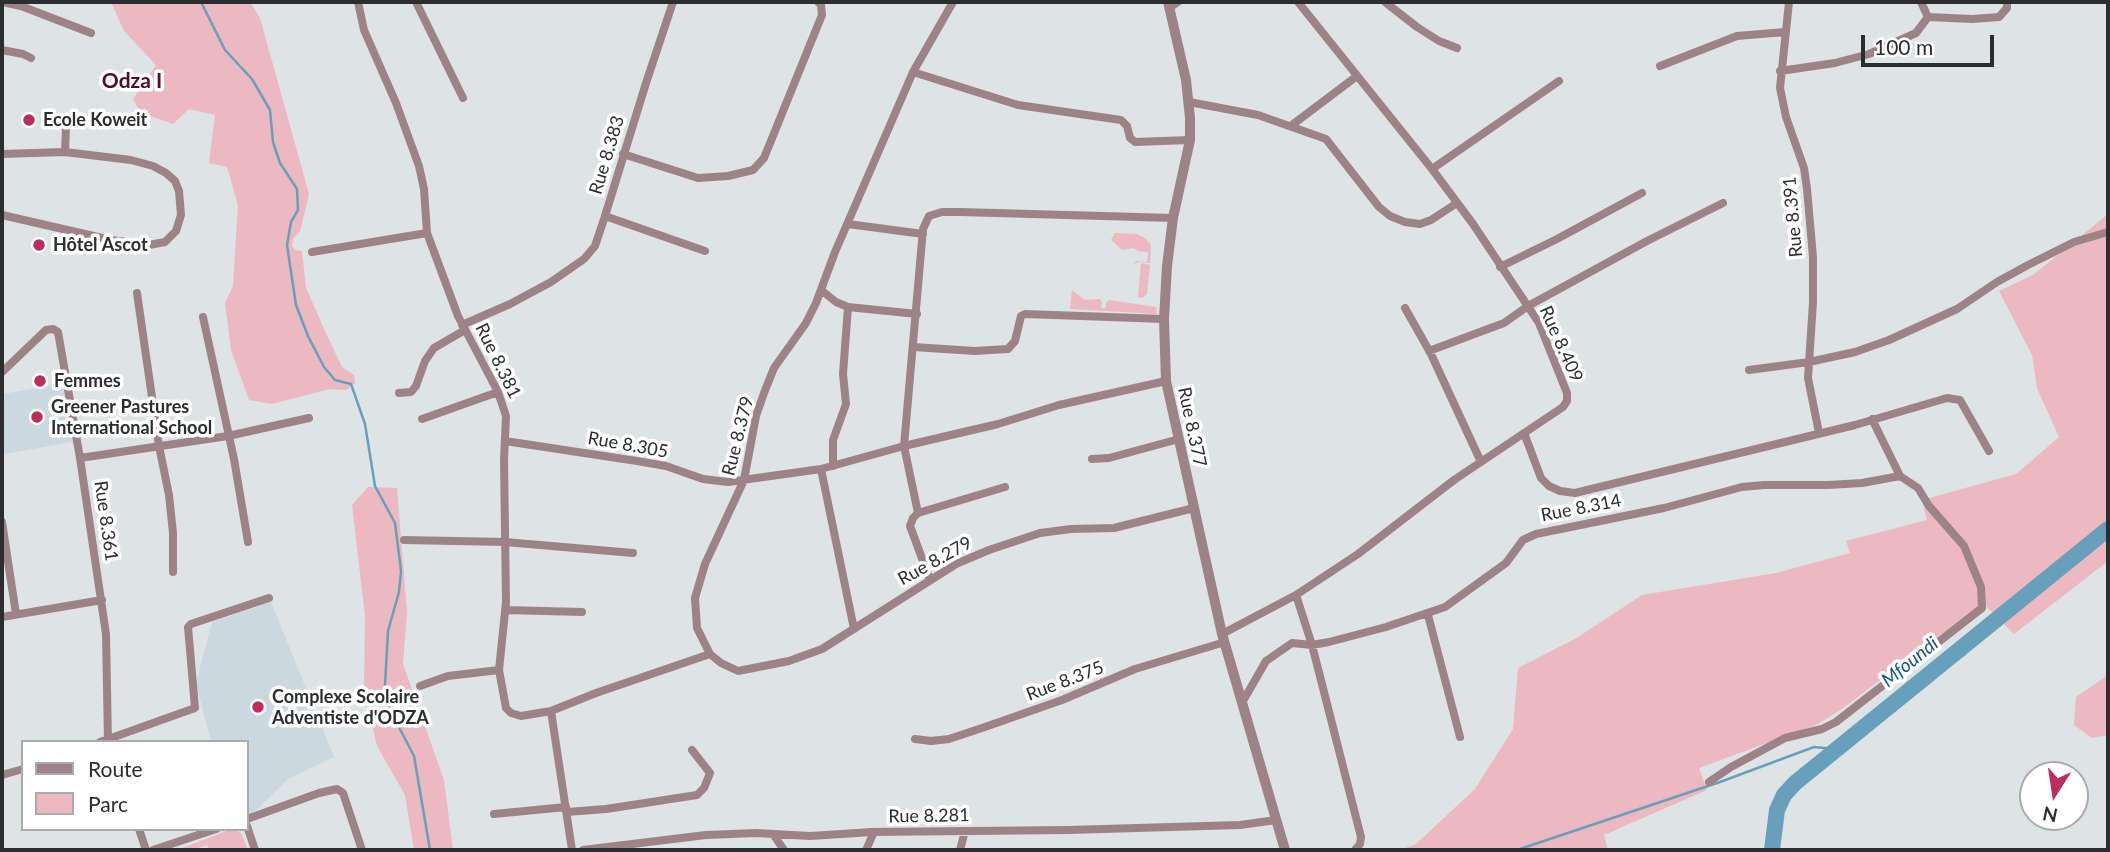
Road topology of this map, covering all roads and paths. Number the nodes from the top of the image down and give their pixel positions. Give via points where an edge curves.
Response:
1 (2, 2) edge
2 (358, 2) edge
3 (416, 2) edge
4 (673, 2) edge
5 (818, 2) edge
6 (953, 2) edge
7 (1297, 2) edge
8 (1385, 2) edge
9 (1789, 2) edge
10 (1921, 2) edge
11 (2007, 2) edge
12 (1172, 4) edge
13 (1928, 16) junction
14 (91, 33) dead end
15 (1785, 33) junction
16 (1457, 48) dead end
17 (2, 50) edge
18 (32, 58) dead end
19 (1660, 65) dead end
20 (1780, 71) junction
21 (913, 72) junction
22 (1357, 76) junction
23 (1559, 81) dead end
24 (463, 98) dead end
25 (1189, 102) junction
26 (1292, 125) junction
27 (66, 127) dead end
28 (1190, 140) junction
29 (65, 152) junction
30 (2, 154) edge
31 (623, 154) junction
32 (1432, 169) junction
33 (1642, 193) dead end
34 (1457, 202) junction
35 (1723, 203) dead end
36 (2, 215) edge
37 (605, 216) junction
38 (1173, 218) junction
39 (848, 224) junction
40 (2108, 232) edge
41 (427, 233) junction
42 (923, 234) junction
43 (705, 251) dead end
44 (312, 252) dead end
45 (1500, 267) junction
46 (821, 290) junction
47 (137, 293) dead end
48 (1528, 306) junction
49 (848, 307) junction
50 (1405, 308) dead end
51 (917, 314) junction
52 (203, 317) dead end
53 (1164, 319) junction
54 (464, 327) junction
55 (913, 347) junction
56 (1429, 351) junction
57 (1809, 362) junction
58 (1749, 370) dead end
59 (2, 372) edge
60 (1166, 381) junction
61 (498, 392) junction
62 (399, 393) dead end
63 (309, 418) dead end
64 (422, 419) dead end
65 (1872, 419) junction
66 (1524, 433) junction
67 (1819, 433) junction
68 (229, 436) junction
69 (1179, 439) junction
70 (505, 441) junction
71 (159, 446) junction
72 (904, 446) junction
73 (1989, 452) dead end
74 (80, 458) junction
75 (1092, 459) dead end
76 (1481, 462) junction
77 (833, 466) junction
78 (821, 469) junction
79 (1899, 476) junction
80 (744, 480) junction
81 (1005, 486) dead end
82 (1194, 508) junction
83 (918, 513) junction
84 (2, 522) edge
85 (404, 540) dead end
86 (248, 542) dead end
87 (505, 542) junction
88 (633, 553) dead end
89 (173, 572) dead end
90 (930, 579) junction
91 (1296, 595) junction
92 (269, 598) dead end
93 (102, 600) junction
94 (505, 610) junction
95 (582, 612) dead end
96 (16, 614) junction
97 (1428, 615) junction
98 (2, 617) edge
99 (854, 629) junction
100 (1224, 638) junction
101 (1312, 645) junction
102 (710, 654) junction
103 (499, 670) junction
104 (420, 686) dead end
105 (1243, 701) junction
106 (551, 711) junction
107 (1460, 737) dead end
108 (915, 739) dead end
109 (105, 740) edge
110 (108, 740) edge
111 (692, 750) dead end
112 (21, 770) edge
113 (2, 775) edge
114 (1709, 782) dead end
115 (566, 810) junction
116 (494, 814) dead end
117 (248, 819) edge
118 (1276, 820) junction
119 (248, 829) edge
120 (140, 831) edge
121 (210, 831) edge
122 (965, 831) junction
123 (874, 832) junction
124 (773, 834) junction
125 (620, 849) edge
126 (146, 850) edge
127 (153, 850) edge
128 (256, 850) edge
129 (362, 850) edge
130 (572, 850) edge
131 (583, 850) edge
132 (784, 850) edge
133 (866, 850) edge
134 (960, 850) edge
135 (1285, 850) edge
136 (1355, 850) edge

1 - 14 street
2 - 41 street, Rue 8.381 via 364,30 419,166
3 - 24 street
4 - 31 street, Rue 8.383
5 - 31 street via 822,15 764,158 753,170 698,178
6 - 21 street, Rue 8.379
7 - 22 street, Rue 8.409
8 - 16 street via 1417,27
9 - 15 street, Rue 8.391
10 - 13 street
11 - 13 street via 1999,17
12 - 25 street, Rue 8.377
13 - 20 street via 1916,33 1868,54
15 - 19 street via 1737,36
15 - 20 street, Rue 8.391
17 - 18 street
20 - 57 street, Rue 8.391 via 1783,104 1807,189 1813,268
21 - 28 street via 1018,105 1121,120 1135,142
21 - 39 street, Rue 8.379
22 - 26 street
22 - 32 street, Rue 8.409
23 - 32 street
25 - 26 street
25 - 28 street, Rue 8.377
26 - 34 street via 1326,139 1390,216 1420,224
27 - 29 street
28 - 38 street, Rue 8.377
29 - 30 street
29 - 36 street via 141,162 166,173 179,191 181,215 176,230 165,242 131,244
31 - 37 street, Rue 8.383
32 - 34 street, Rue 8.409
33 - 45 street
34 - 45 street, Rue 8.409
35 - 48 street
37 - 43 street, Rue 8.383
37 - 54 street via 595,246 584,259 551,282
38 - 42 street via 942,212 929,216
38 - 53 street, Rue 8.377
39 - 42 street
39 - 46 street, Rue 8.379
40 - 57 street via 2074,242 2028,265 1916,329 1855,352
41 - 44 street
41 - 54 street, Rue 8.381
42 - 51 street
45 - 48 street, Rue 8.409
46 - 49 street
46 - 80 street, Rue 8.379 via 806,323 774,368 757,416
47 - 71 street
48 - 56 street via 1504,323
48 - 66 street, Rue 8.409 via 1543,331 1567,401
49 - 51 street
49 - 77 street via 843,374 846,404 833,440
50 - 56 street
51 - 55 street
52 - 68 street
53 - 55 street via 1025,314 1008,349
53 - 60 street, Rue 8.377
54 - 61 street, Rue 8.381
54 - 62 street via 434,348 411,392
55 - 72 street
56 - 76 street
57 - 58 street
57 - 67 street, Rue 8.391
59 - 74 street via 46,330 58,332
60 - 69 street, Rue 8.377
60 - 72 street, Rue 8.305
61 - 64 street
61 - 70 street, Rue 8.381 via 506,416
63 - 68 street, Rue 8.361
65 - 67 street
65 - 73 street via 1947,398 1960,400
65 - 79 street
66 - 67 street via 1541,478 1560,491 1575,492
66 - 76 street, Rue 8.409
68 - 71 street, Rue 8.361
68 - 86 street
69 - 75 street
69 - 82 street, Rue 8.377
70 - 80 street, Rue 8.305 via 666,466 703,479
70 - 87 street, Rue 8.381
71 - 74 street, Rue 8.361
71 - 89 street via 173,533
72 - 77 street, Rue 8.305
72 - 83 street
74 - 93 street, Rue 8.361
76 - 91 street, Rue 8.409
77 - 78 street, Rue 8.305
78 - 80 street, Rue 8.305
78 - 99 street
79 - 97 street, Rue 8.314 via 1862,483 1742,487 1536,534 1523,540 1506,563 1473,588
79 - 114 street via 1918,488 1964,546 1981,587 1982,608 1836,722 1785,738
80 - 102 street, Rue 8.379 via 705,564 695,598 697,628
81 - 83 street
82 - 90 street, Rue 8.279 via 1114,528 1040,533 956,564
82 - 100 street, Rue 8.377
83 - 90 street via 909,526
84 - 96 street
85 - 87 street
87 - 88 street
87 - 94 street, Rue 8.381
90 - 99 street, Rue 8.279
91 - 100 street, Rue 8.409
91 - 101 street
92 - 110 street via 188,627 195,708
93 - 96 street
93 - 109 street, Rue 8.361
94 - 95 street
94 - 103 street, Rue 8.381
96 - 98 street
97 - 101 street, Rue 8.314
97 - 107 street
99 - 102 street, Rue 8.279 via 813,653 747,670 731,669
100 - 105 street, Rue 8.377
100 - 108 street, Rue 8.375 via 985,727 949,738
101 - 105 street, Rue 8.314 via 1292,643 1266,661
101 - 136 street via 1361,837
102 - 106 street
103 - 104 street via 448,676
103 - 106 street via 511,713
105 - 118 street, Rue 8.377
106 - 115 street
111 - 115 street via 710,773 697,795 606,809
112 - 113 street
115 - 116 street
115 - 130 street
117 - 129 street via 337,789 343,793
118 - 122 street, Rue 8.281 via 1240,825
118 - 135 street, Rue 8.377
119 - 128 street
120 - 126 street
121 - 127 street
122 - 123 street, Rue 8.281
122 - 134 street
123 - 124 street, Rue 8.281
123 - 133 street
124 - 125 street, Rue 8.281 via 706,835
124 - 132 street
125 - 131 street, Rue 8.281

